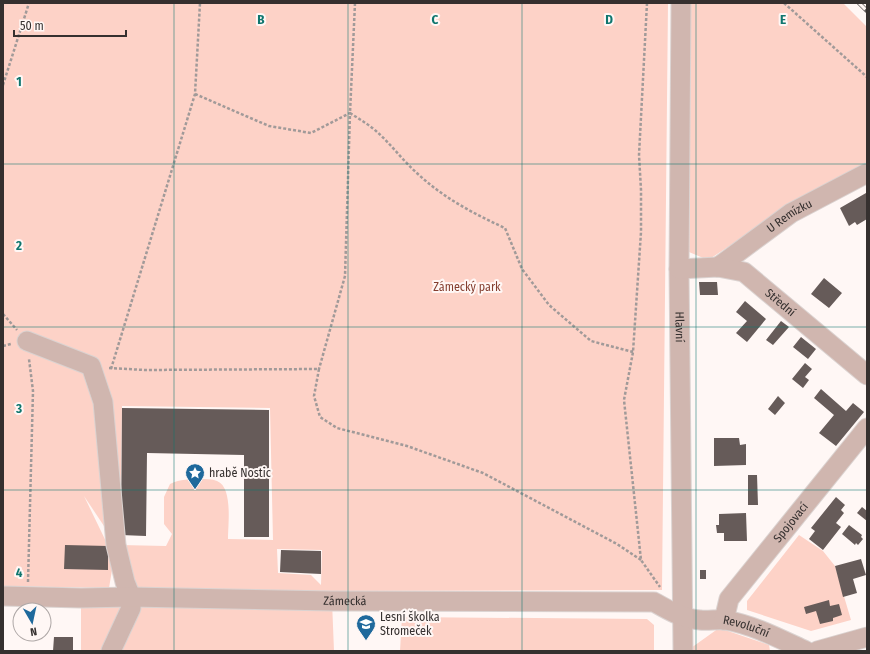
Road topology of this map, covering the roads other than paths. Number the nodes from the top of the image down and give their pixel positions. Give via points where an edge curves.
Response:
1 (681, 3) edge
2 (867, 173) edge
3 (718, 267) junction
4 (679, 269) junction
5 (27, 341) road end
6 (867, 375) edge
7 (867, 428) edge
8 (3, 596) edge
9 (131, 597) junction
10 (677, 614) junction
11 (724, 620) junction
12 (867, 637) edge
13 (112, 651) edge
14 (683, 651) edge
15 (806, 651) edge
16 (817, 651) edge

1 - 4 street, Hlavní
2 - 3 street, U Remízku via 790,213
3 - 4 street, Střední
3 - 6 street, Střední via 744,272
4 - 10 street, Hlavní
5 - 9 street via 91,366 103,402 116,545
7 - 11 street, Spojovací via 729,599
8 - 9 street, Zámecká
9 - 10 street, Zámecká via 332,601 654,602
9 - 13 street via 131,608
10 - 11 street, Revoluční via 699,620
10 - 14 street, Hlavní
11 - 15 street, Revoluční via 764,631
12 - 16 street

